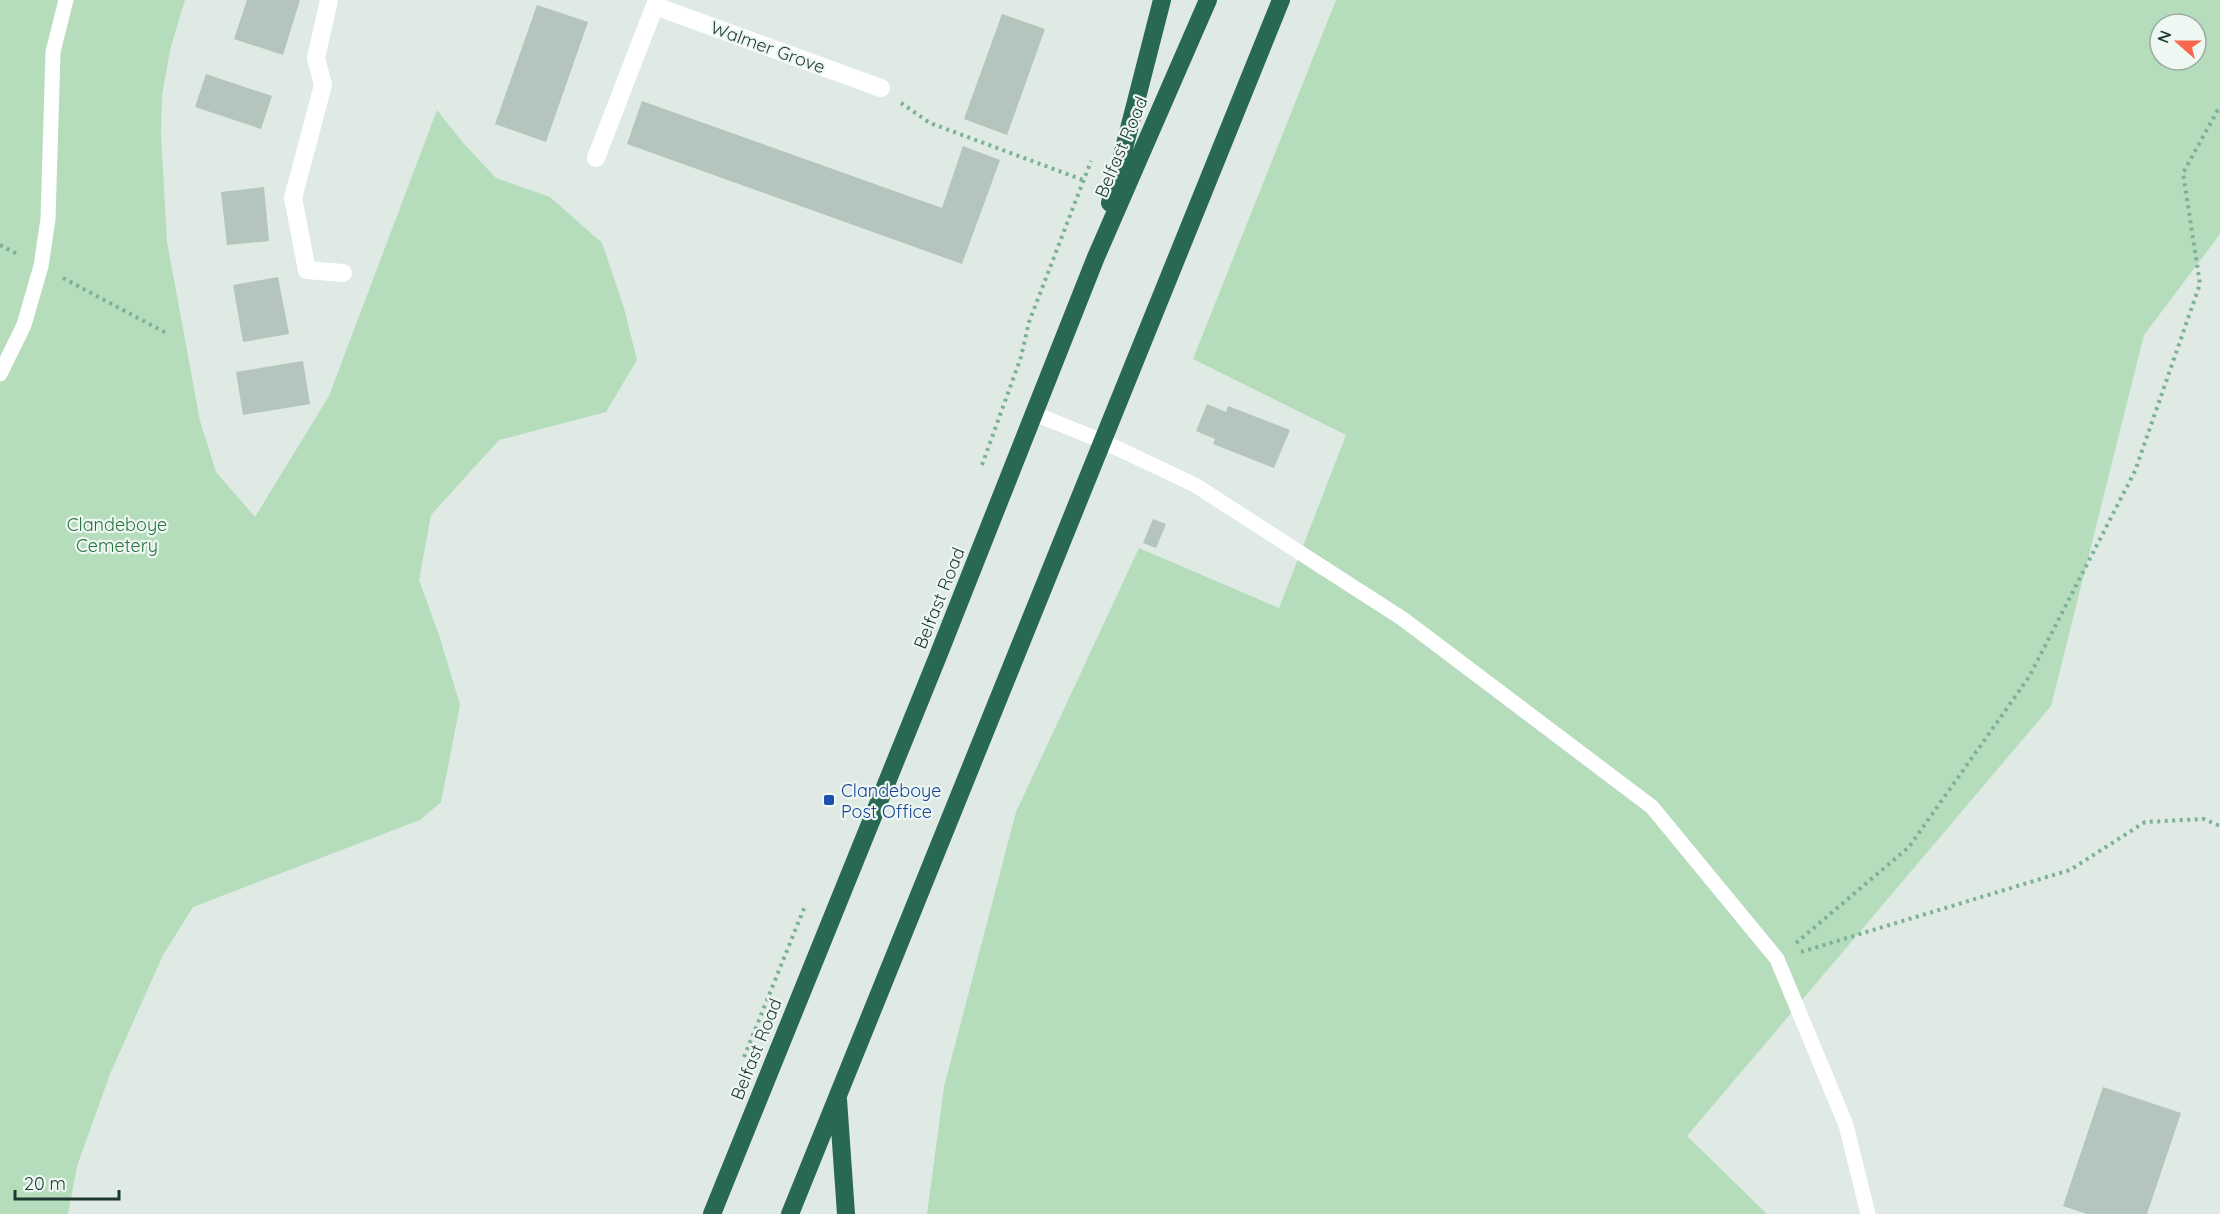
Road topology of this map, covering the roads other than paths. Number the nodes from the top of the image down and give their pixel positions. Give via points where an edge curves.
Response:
1 (66, 0) edge
2 (328, 0) edge
3 (1162, 0) edge
4 (1208, 0) edge
5 (1281, 0) edge
6 (656, 3) edge
7 (881, 88) road end
8 (596, 158) dead end
9 (1096, 257) junction
10 (343, 273) dead end
11 (0, 374) edge
12 (1035, 414) junction
13 (1102, 441) junction
14 (838, 1094) junction
15 (712, 1214) edge
16 (790, 1214) edge
17 (846, 1214) edge
18 (1868, 1214) edge

1 - 11 lane via 52,52 48,219 41,266 24,325
2 - 10 street via 316,58 323,85 293,198 308,270
3 - 9 highway
4 - 9 highway, Belfast Road
5 - 13 highway
6 - 7 street, Walmer Grove
6 - 8 street, Walmer Grove
9 - 12 highway, Belfast Road
12 - 13 lane
12 - 15 highway, Belfast Road
13 - 14 highway
13 - 18 lane via 1195,485 1403,619 1652,807 1777,959 1846,1125
14 - 16 highway
14 - 17 highway

